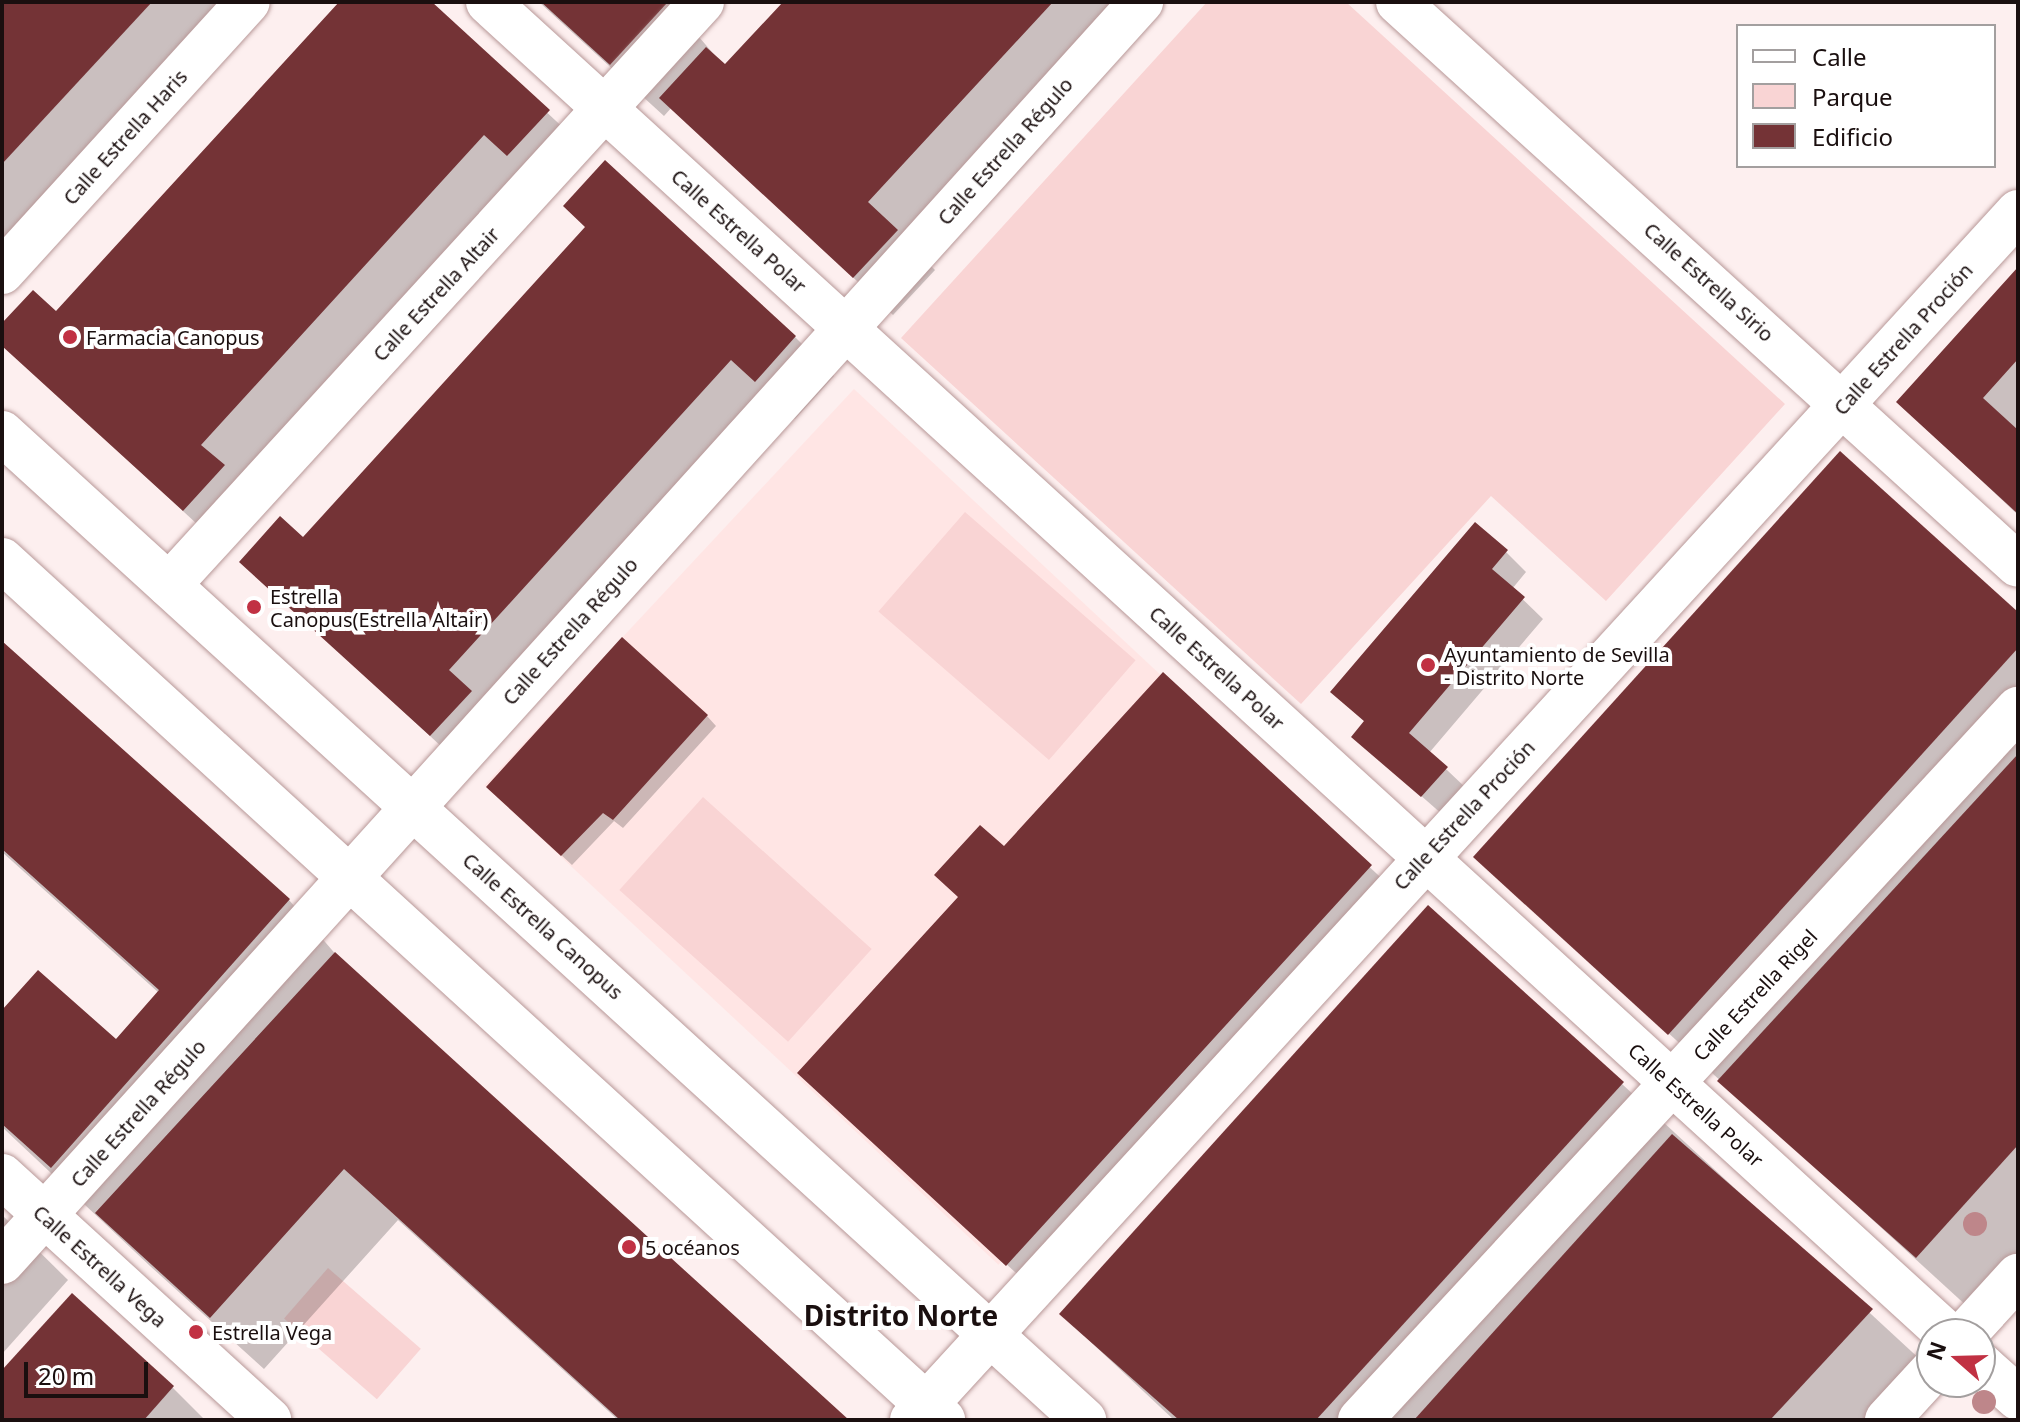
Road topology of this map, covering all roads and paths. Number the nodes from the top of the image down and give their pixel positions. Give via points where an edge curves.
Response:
1 (248, 2) edge
2 (488, 2) edge
3 (702, 2) edge
4 (1141, 2) edge
5 (1398, 2) edge
6 (606, 110) junction
7 (2018, 212) edge
8 (2, 272) edge
9 (844, 327) junction
10 (1845, 404) junction
11 (2, 433) edge
12 (2, 560) edge
13 (2018, 565) edge
14 (169, 585) junction
15 (2018, 709) edge
16 (412, 807) junction
17 (1424, 857) junction
18 (350, 878) junction
19 (1673, 1085) junction
20 (2, 1176) edge
21 (45, 1216) junction
22 (2, 1262) edge
23 (2018, 1276) edge
24 (1929, 1318) edge
25 (1980, 1318) edge
26 (990, 1334) junction
27 (1996, 1378) edge
28 (1916, 1388) edge
29 (2018, 1398) edge
30 (927, 1415) edge
31 (269, 1420) edge
32 (1084, 1420) edge
33 (1360, 1420) edge
34 (1887, 1420) edge

1 - 8 street, Calle Estrella Haris
2 - 6 street, Calle Estrella Polar
3 - 6 street, Calle Estrella Altair
4 - 9 street, Calle Estrella Régulo
5 - 10 street, Calle Estrella Sirio
6 - 9 street, Calle Estrella Polar
6 - 14 street, Calle Estrella Altair
7 - 10 street, Calle Estrella Proción
9 - 16 street, Calle Estrella Régulo
9 - 17 street, Calle Estrella Polar
10 - 13 street, Calle Estrella Sirio
10 - 17 street, Calle Estrella Proción
11 - 14 street, Calle Estrella Canopus
12 - 18 street
14 - 16 street, Calle Estrella Canopus
15 - 19 street, Calle Estrella Rigel
16 - 18 street, Calle Estrella Régulo
16 - 26 street, Calle Estrella Canopus
17 - 19 street, Calle Estrella Polar
17 - 26 street, Calle Estrella Proción
18 - 21 street, Calle Estrella Régulo
18 - 30 street
19 - 24 street, Calle Estrella Polar
19 - 33 street, Calle Estrella Rigel
20 - 21 street, Calle Estrella Vega
21 - 22 street, Calle Estrella Régulo
21 - 31 street, Calle Estrella Vega
23 - 25 street
26 - 30 street, Calle Estrella Proción
26 - 32 street, Calle Estrella Canopus
27 - 29 street
28 - 34 street

